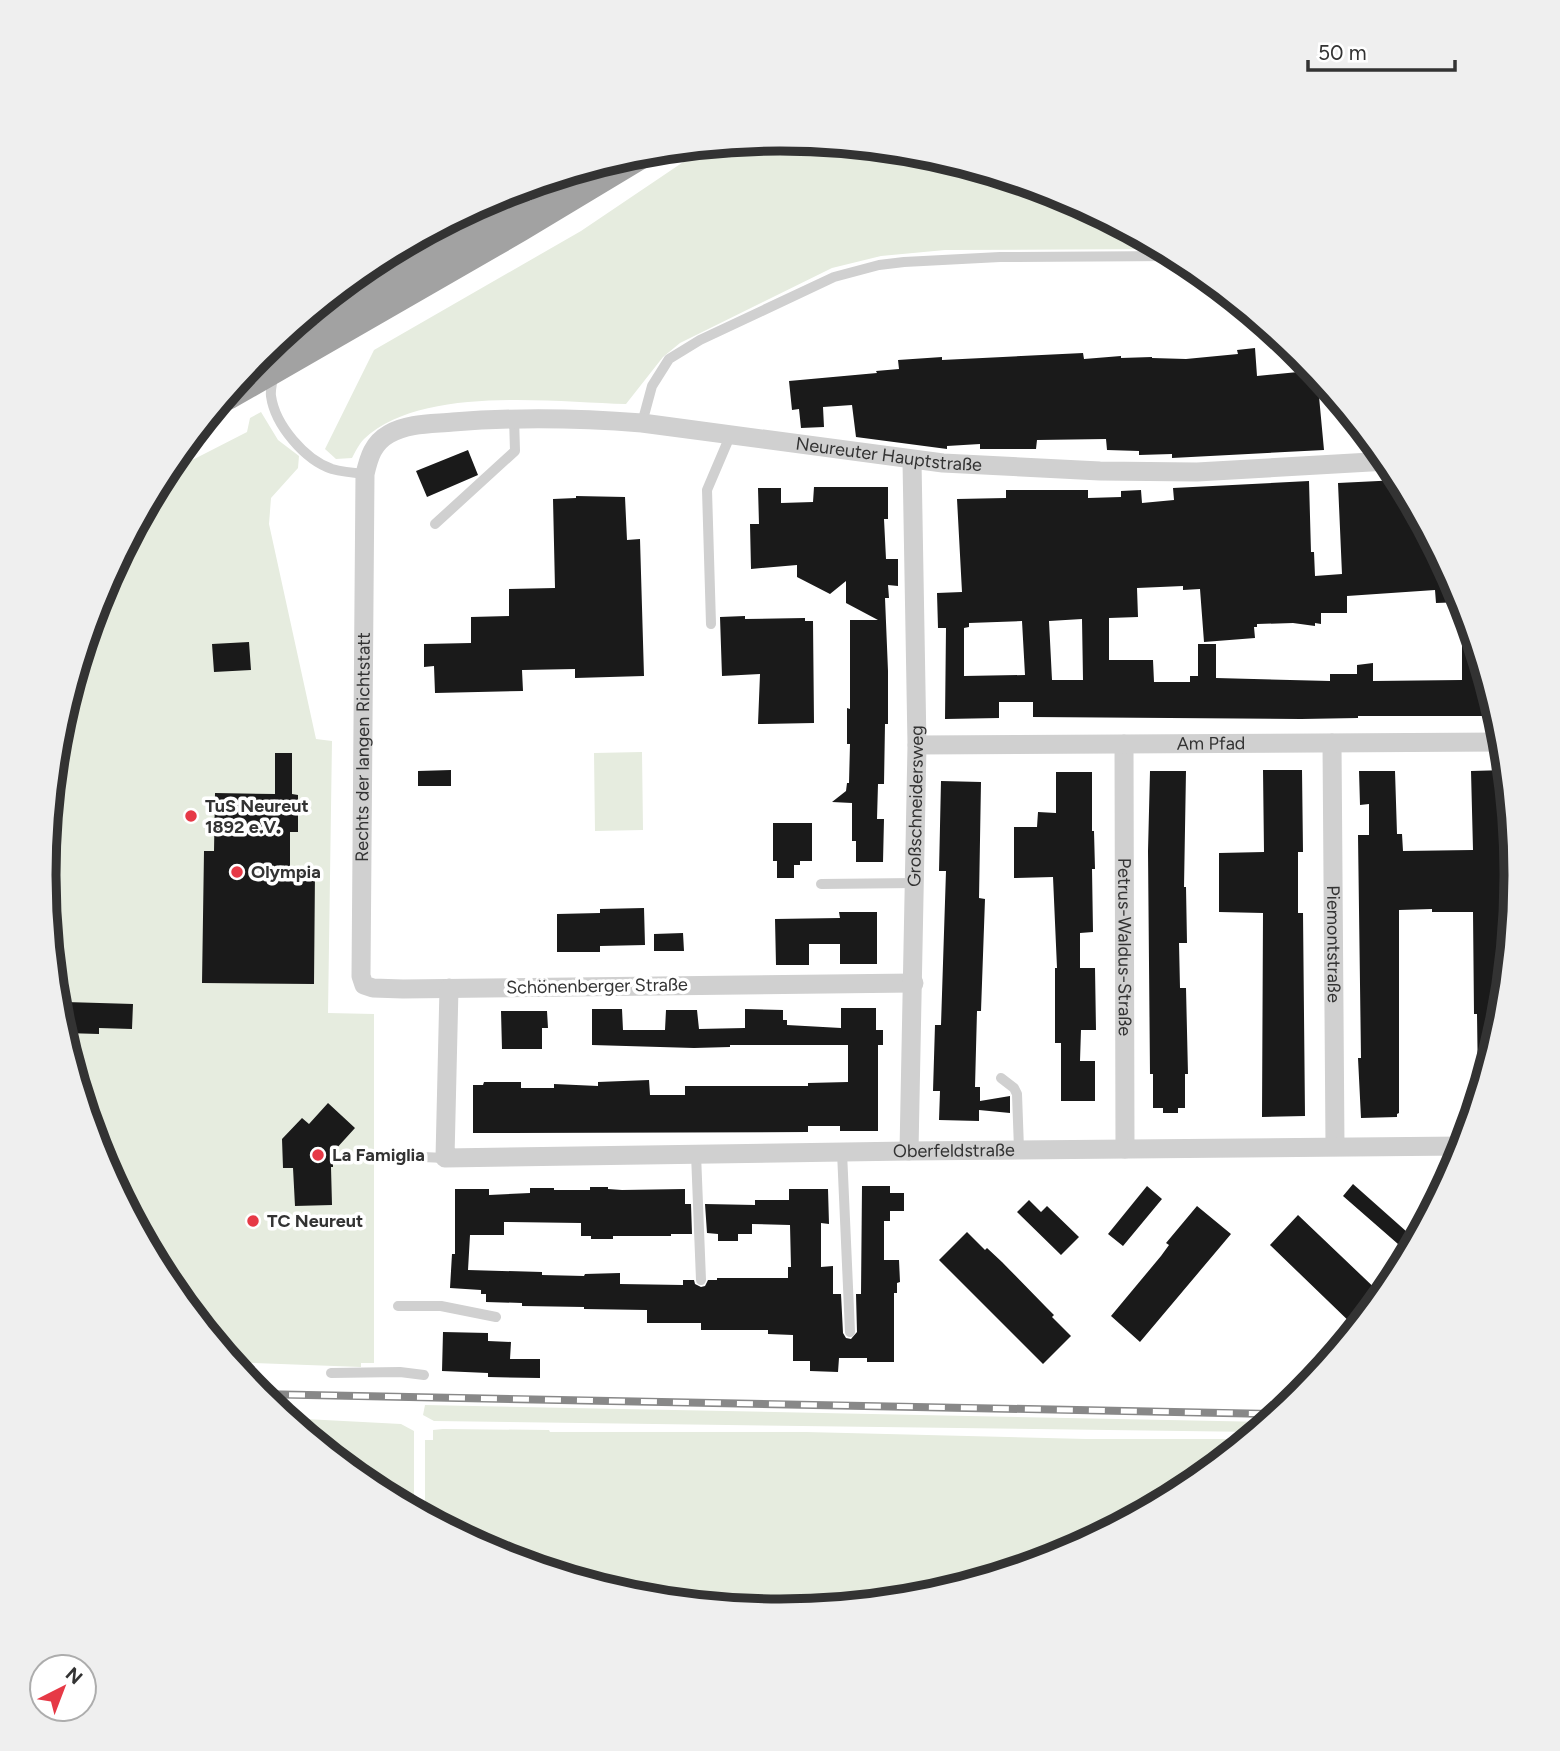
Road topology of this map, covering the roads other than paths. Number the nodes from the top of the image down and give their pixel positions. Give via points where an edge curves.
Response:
1 (608, 172) edge
2 (1154, 256) edge
3 (274, 359) edge
4 (252, 381) edge
5 (514, 417) junction
6 (642, 423) junction
7 (390, 433) joint
8 (730, 436) junction
9 (912, 461) junction
10 (1374, 462) edge
11 (365, 474) junction
12 (435, 524) dead end
13 (711, 624) dead end
14 (1332, 743) junction
15 (1492, 743) edge
16 (1124, 744) junction
17 (917, 745) junction
18 (915, 883) junction
19 (821, 884) dead end
20 (914, 983) junction
21 (449, 988) junction
22 (1001, 1078) dead end
23 (1335, 1146) junction
24 (1452, 1146) edge
25 (1019, 1149) junction
26 (1125, 1149) junction
27 (909, 1151) junction
28 (842, 1152) junction
29 (696, 1154) junction
30 (401, 1156) dead end
31 (444, 1158) junction
32 (701, 1280) dead end
33 (398, 1306) dead end
34 (496, 1317) dead end
35 (850, 1332) dead end
36 (331, 1373) dead end
37 (424, 1375) dead end

1 - 4 highway
2 - 6 lane via 904,262 835,277 668,359 652,386
3 - 11 lane via 271,394 283,425 316,461
5 - 6 street, Neureuter Hauptstraße
5 - 7 street, Neureuter Hauptstraße via 421,425
5 - 12 lane via 515,451
6 - 8 street, Neureuter Hauptstraße
7 - 11 street, Rechts der langen Richtstatt via 372,450
8 - 9 street, Neureuter Hauptstraße
8 - 13 lane via 707,490
9 - 10 street, Neureuter Hauptstraße via 1197,472
9 - 17 street, Großschneidersweg
11 - 21 street, Rechts der langen Richtstatt via 361,976 364,985 373,988
14 - 15 street, Am Pfad
14 - 16 street, Am Pfad
14 - 23 street, Piemontstraße
16 - 17 street, Am Pfad
16 - 26 street, Petrus-Waldus-Straße
17 - 18 street, Großschneidersweg
18 - 19 lane
18 - 20 street, Großschneidersweg
20 - 21 street, Schönenberger Straße
20 - 27 street, Großschneidersweg
21 - 31 street
22 - 25 lane via 1017,1094
23 - 24 street, Oberfeldstraße
23 - 26 street, Oberfeldstraße
25 - 26 street, Oberfeldstraße
25 - 27 street, Oberfeldstraße
27 - 28 street, Oberfeldstraße
28 - 29 street, Oberfeldstraße
28 - 35 lane
29 - 31 street, Oberfeldstraße
29 - 32 lane
30 - 31 lane
33 - 34 lane via 441,1306
36 - 37 lane

